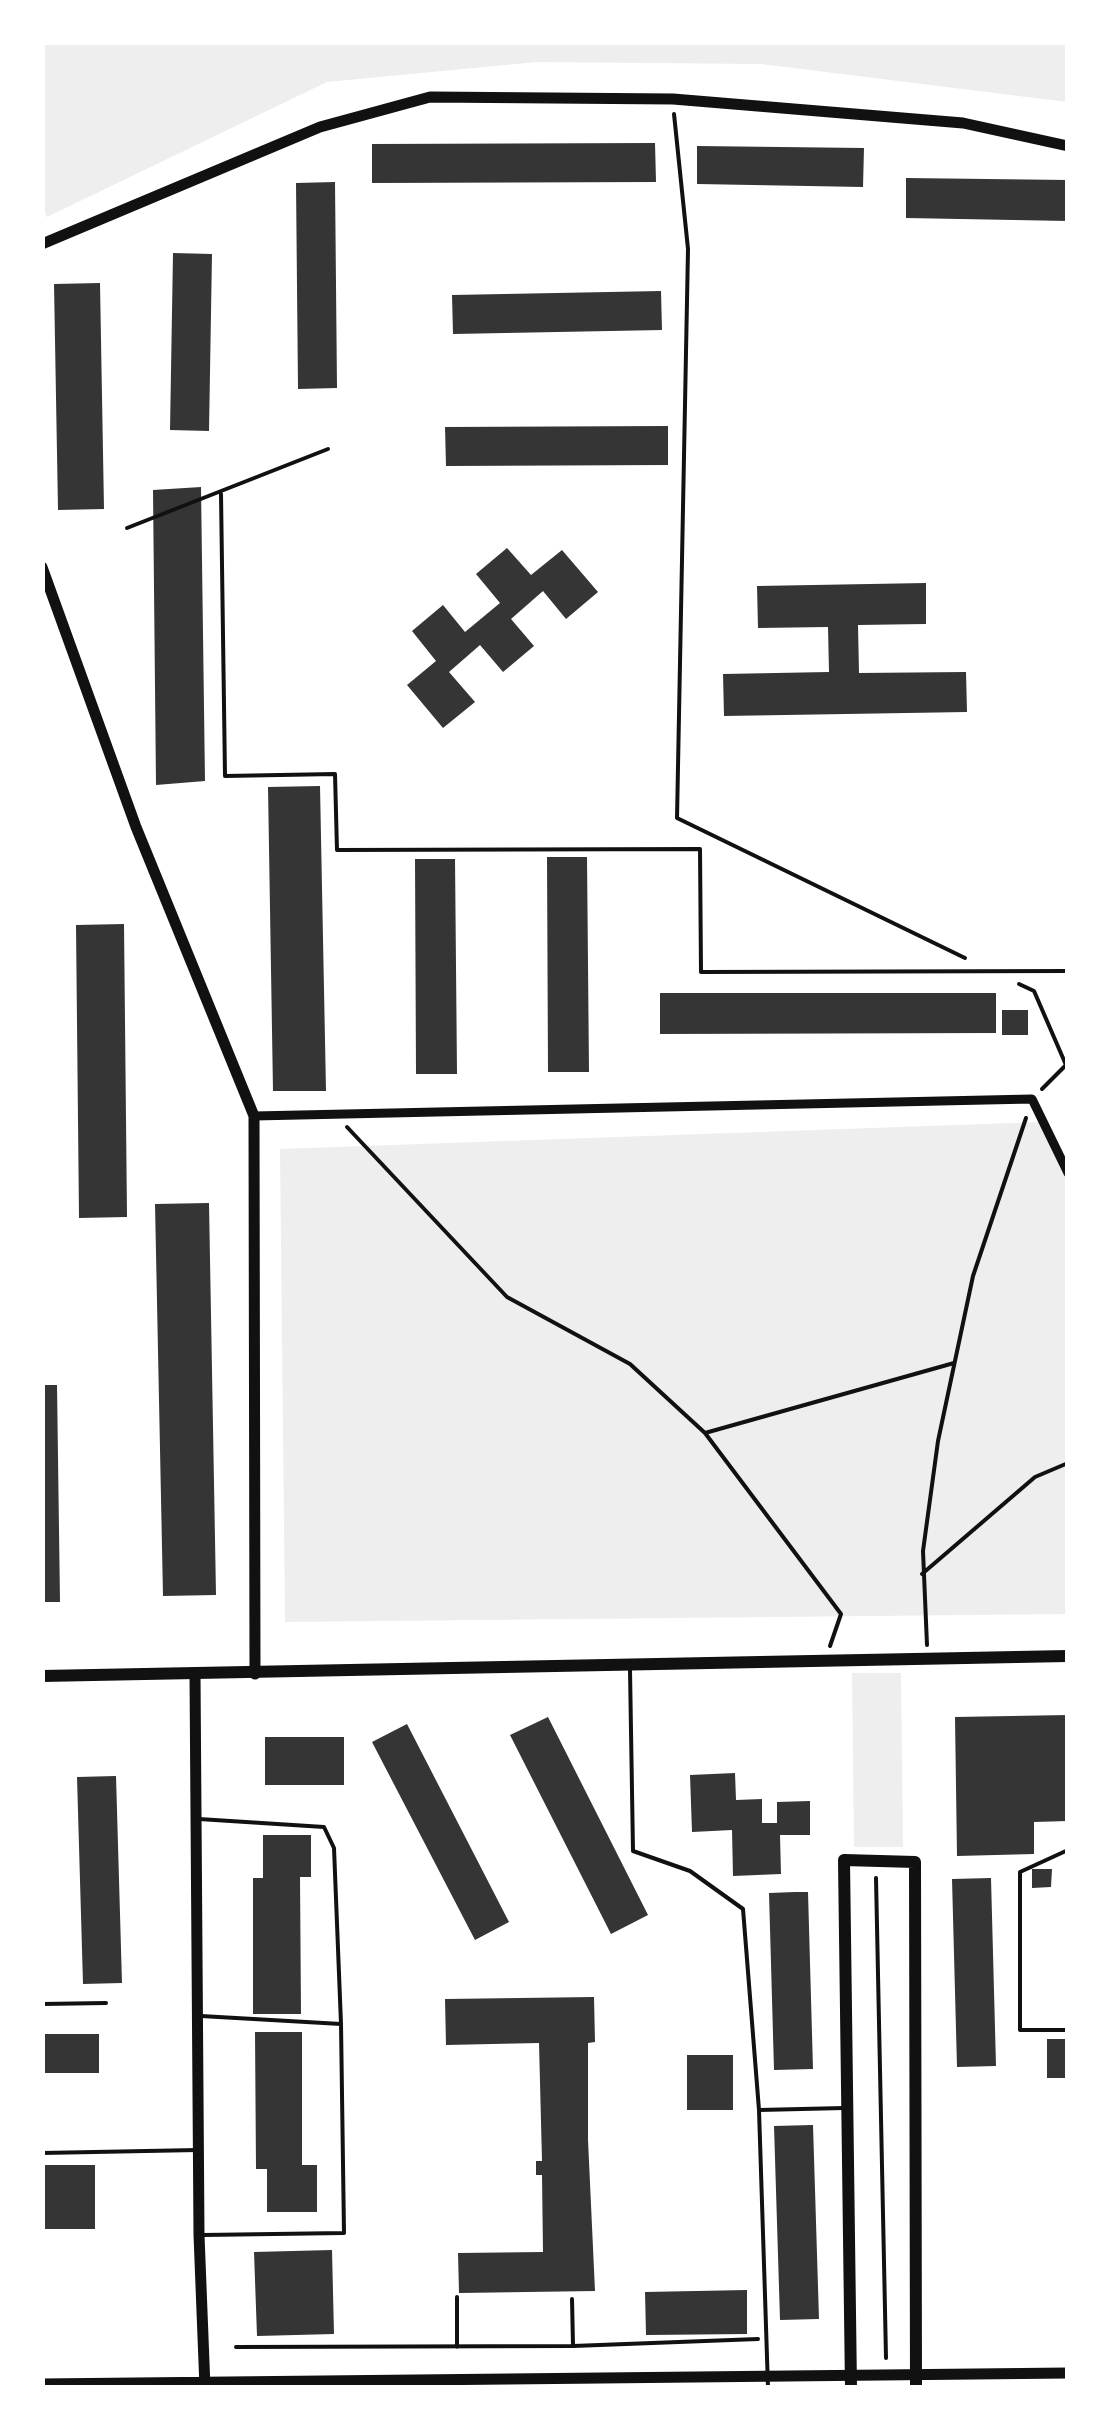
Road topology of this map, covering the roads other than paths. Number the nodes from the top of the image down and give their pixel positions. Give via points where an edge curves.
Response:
1 (1068, 146) edge
2 (42, 244) edge
3 (328, 448) dead end
4 (220, 494) junction
5 (127, 528) dead end
6 (42, 567) edge
7 (1068, 971) edge
8 (254, 1116) junction
9 (1068, 1173) edge
10 (1068, 1656) edge
11 (630, 1665) junction
12 (195, 1674) junction
13 (255, 1674) junction
14 (42, 1676) edge
15 (193, 1819) junction
16 (1068, 1850) edge
17 (106, 2003) dead end
18 (42, 2004) edge
19 (197, 2016) junction
20 (341, 2024) junction
21 (1068, 2030) edge
22 (845, 2108) junction
23 (758, 2110) junction
24 (199, 2150) junction
25 (42, 2153) edge
26 (198, 2235) junction
27 (1068, 2373) edge
28 (916, 2381) edge
29 (1006, 2381) edge
30 (768, 2382) edge
31 (851, 2382) edge
32 (603, 2383) edge
33 (42, 2384) edge
34 (205, 2386) edge

1 - 2 street via 963,123 673,99 430,97 320,127
3 - 4 lane
4 - 5 lane
4 - 7 lane via 225,776 334,774 336,850 700,849 701,972
6 - 8 street via 136,827
8 - 9 street via 1032,1099
8 - 13 street
10 - 11 main road
11 - 13 main road
11 - 23 lane via 633,1851 690,1871 743,1909
12 - 13 main road
12 - 14 main road
12 - 15 street
15 - 19 street
15 - 20 lane via 324,1827 334,1848
16 - 21 lane via 1020,1872 1020,2030
17 - 18 lane
19 - 20 lane
19 - 24 street
20 - 26 lane via 344,2233
22 - 23 lane
22 - 28 main road via 844,1860 916,1862
22 - 31 main road
23 - 30 lane
24 - 25 lane
24 - 26 street
26 - 34 street
27 - 29 street
28 - 29 street
28 - 31 street via 886,2376
30 - 31 street
30 - 32 street
32 - 34 street
33 - 34 street

